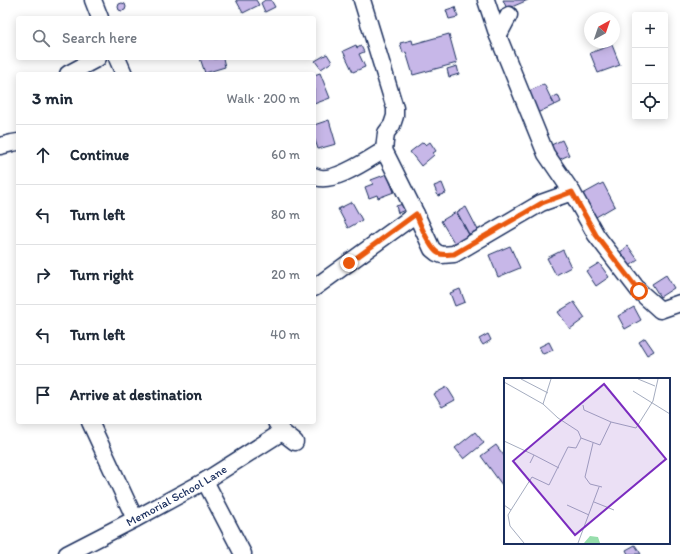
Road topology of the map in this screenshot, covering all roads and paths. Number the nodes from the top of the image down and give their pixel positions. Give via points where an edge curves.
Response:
1 (93, 0) edge
2 (362, 0) edge
3 (486, 0) edge
4 (509, 15) dead end
5 (99, 16) edge
6 (498, 36) junction
7 (94, 60) edge
8 (118, 60) edge
9 (72, 72) edge
10 (123, 72) edge
11 (16, 142) edge
12 (0, 146) edge
13 (384, 150) junction
14 (316, 177) edge
15 (572, 192) junction
16 (416, 214) junction
17 (316, 287) edge
18 (680, 303) edge
19 (91, 424) edge
20 (279, 427) edge
21 (295, 442) dead end
22 (205, 481) junction
23 (135, 519) junction
24 (67, 554) edge
25 (243, 554) edge

1 - 5 street
2 - 13 street via 395,108 392,125 386,133
3 - 6 street
4 - 6 street
6 - 15 street via 546,154
7 - 9 street
8 - 10 street
11 - 12 street
13 - 14 street via 332,177
13 - 16 street
15 - 16 street via 542,203 454,254 442,255 432,249
15 - 18 street via 596,235 639,291 660,310
16 - 17 street
19 - 23 street
20 - 21 street
20 - 22 street, Memorial School Lane
22 - 23 street, Memorial School Lane
22 - 25 street
23 - 24 street, Memorial School Lane

